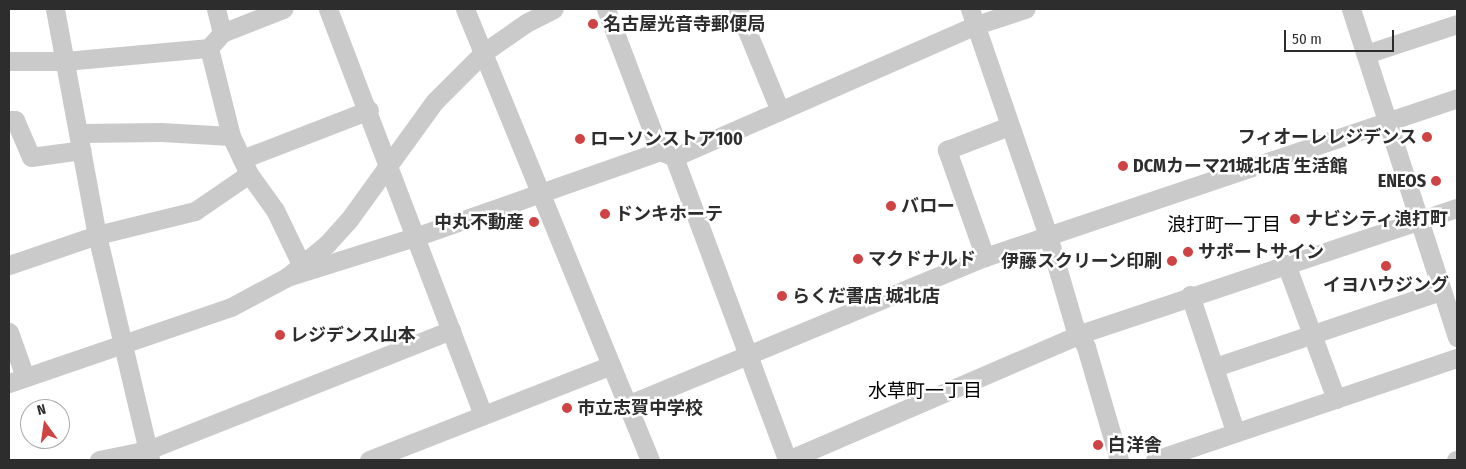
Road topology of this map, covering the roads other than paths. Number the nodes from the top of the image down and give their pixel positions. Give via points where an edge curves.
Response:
1 (55, 9) edge
2 (216, 9) edge
3 (283, 9) edge
4 (328, 9) edge
5 (465, 9) edge
6 (554, 9) edge
7 (606, 9) edge
8 (738, 9) edge
9 (1025, 9) edge
10 (1351, 9) edge
11 (973, 17) edge
12 (1457, 24) edge
13 (222, 33) junction
14 (209, 48) junction
15 (482, 53) junction
16 (1366, 54) junction
17 (9, 61) edge
18 (65, 61) junction
19 (1457, 98) edge
20 (369, 110) junction
21 (780, 111) junction
22 (9, 120) edge
23 (1387, 121) junction
24 (1009, 126) junction
25 (231, 136) junction
26 (81, 141) junction
27 (667, 154) junction
28 (246, 167) junction
29 (387, 167) junction
30 (540, 193) junction
31 (1457, 208) edge
32 (1419, 221) junction
33 (97, 235) junction
34 (1048, 236) junction
35 (415, 237) junction
36 (985, 257) junction
37 (1286, 264) junction
38 (9, 265) edge
39 (295, 272) junction
40 (1441, 290) junction
41 (1190, 296) junction
42 (451, 330) junction
43 (9, 332) edge
44 (1080, 334) junction
45 (1312, 334) junction
46 (1457, 336) edge
47 (124, 344) junction
48 (748, 353) junction
49 (1457, 358) edge
50 (611, 364) junction
51 (1215, 367) junction
52 (17, 380) edge
53 (1336, 400) junction
54 (627, 405) junction
55 (483, 414) junction
56 (1234, 431) junction
57 (149, 455) edge
58 (99, 460) edge
59 (369, 460) edge
60 (650, 460) edge
61 (787, 460) edge
62 (1119, 460) edge
63 (1155, 460) edge

1 - 18 street
2 - 13 street
3 - 13 street
4 - 20 street
5 - 15 street
6 - 15 street via 526,23
7 - 27 street
8 - 21 street
9 - 11 street
10 - 16 street
11 - 21 street
11 - 24 street
12 - 16 street
13 - 14 street
14 - 18 street
14 - 25 street
15 - 29 street via 436,101
15 - 30 street
16 - 23 street
17 - 18 street
18 - 26 street
19 - 23 street
20 - 28 street
20 - 29 street
21 - 27 street
22 - 26 street via 15,120 31,157
23 - 32 street
23 - 34 street
24 - 34 street
24 - 36 street via 947,150
25 - 26 street via 161,132
25 - 28 street
26 - 33 street
27 - 30 street
27 - 48 street
28 - 33 street via 195,211
28 - 39 street via 275,210
29 - 35 street
29 - 39 street via 348,221
30 - 35 street
30 - 50 street
31 - 32 street
32 - 37 street
32 - 40 street
33 - 38 street
33 - 47 street
34 - 36 street
34 - 44 street via 1074,326
35 - 39 street
35 - 42 street
36 - 48 street
37 - 41 street
37 - 45 street
39 - 47 street via 231,307
40 - 45 street
40 - 46 street
41 - 44 street
41 - 51 street
42 - 55 street
42 - 57 street
43 - 52 street
44 - 61 street
44 - 62 street
45 - 51 street
45 - 53 street
47 - 52 street
47 - 57 street
48 - 54 street
48 - 61 street
49 - 53 street
50 - 54 street
50 - 55 street
51 - 56 street
53 - 56 street
54 - 60 street
55 - 59 street
56 - 63 street
57 - 58 street

